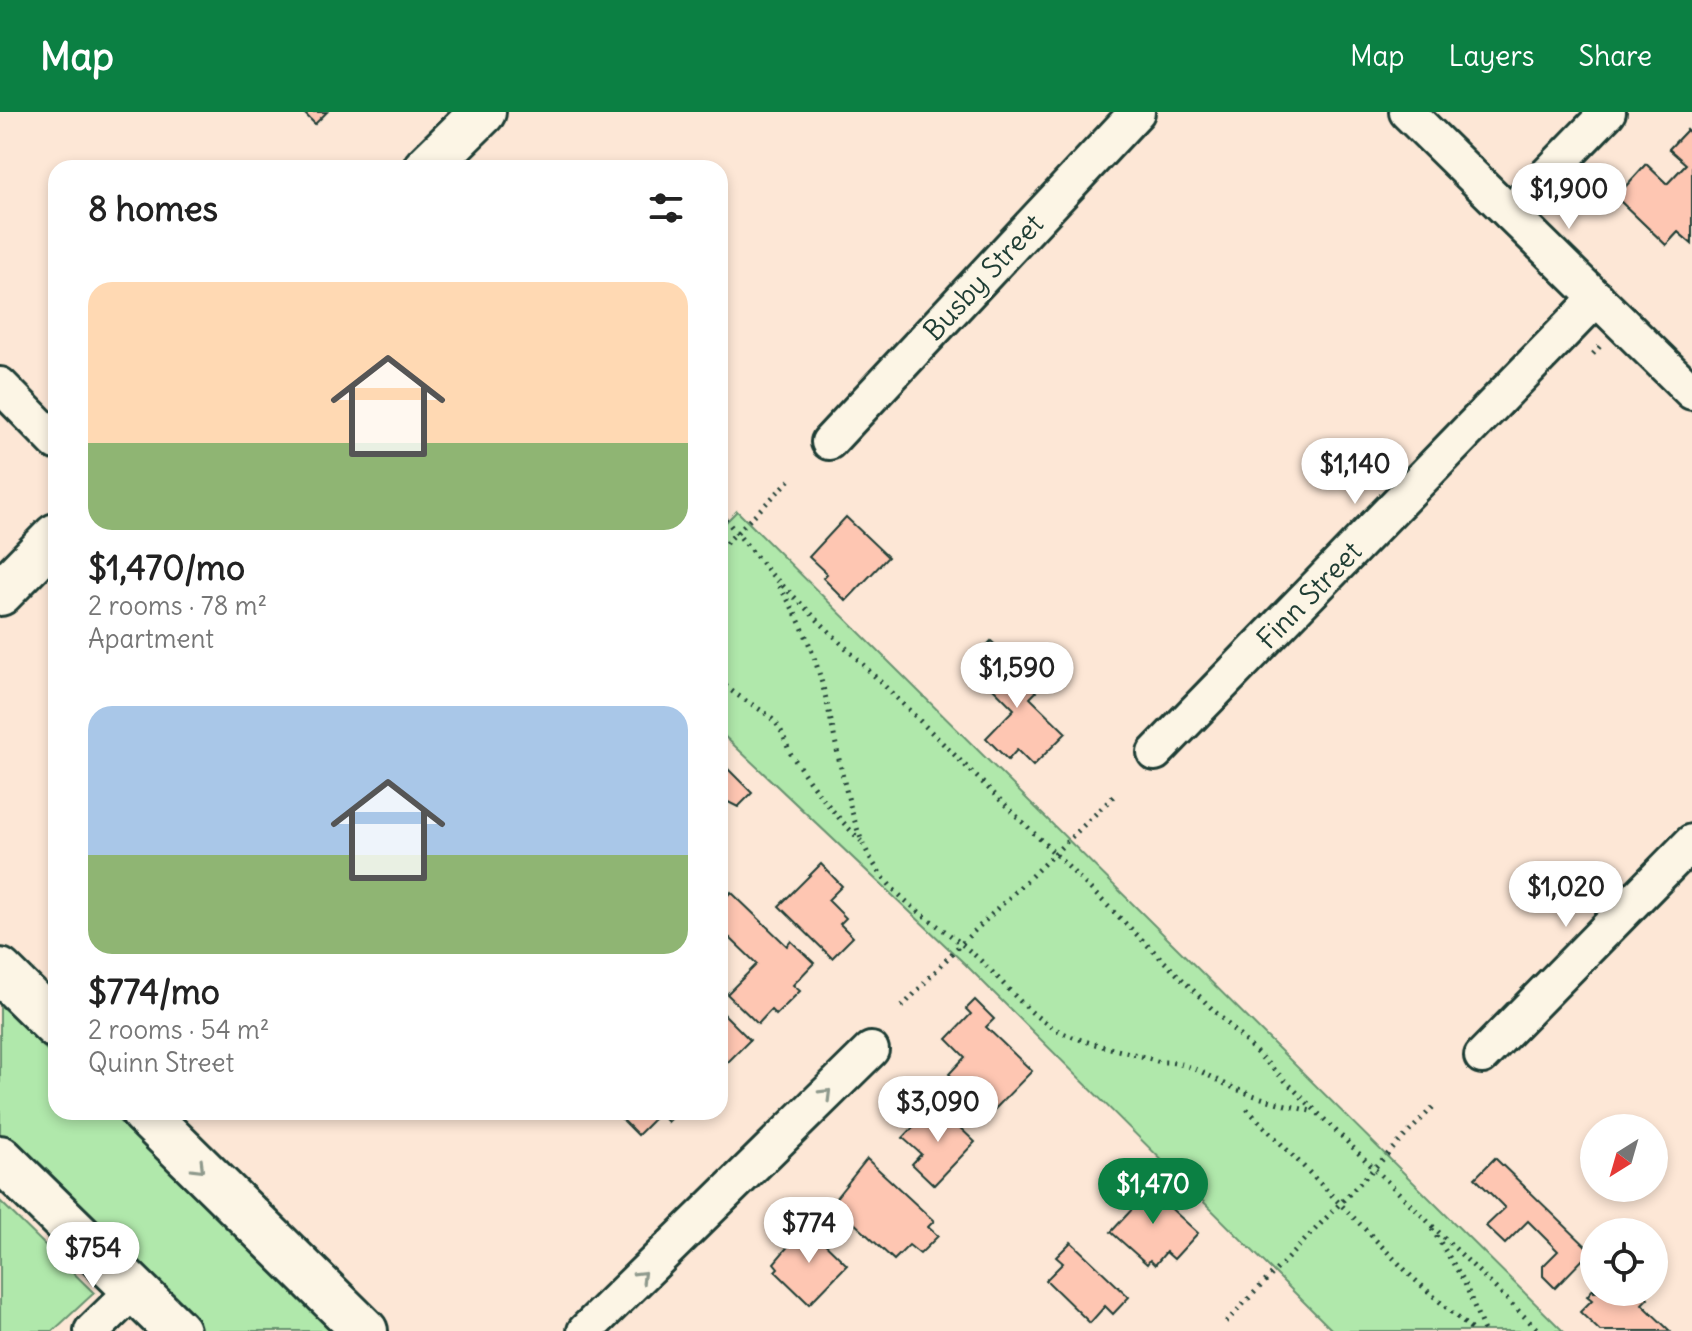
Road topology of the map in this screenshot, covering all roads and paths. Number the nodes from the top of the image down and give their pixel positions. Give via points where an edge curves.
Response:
1 (483, 112) edge
2 (1137, 112) edge
3 (1407, 112) edge
4 (1608, 112) edge
5 (434, 160) edge
6 (1510, 213) junction
7 (1597, 298) junction
8 (0, 385) edge
9 (1692, 392) edge
10 (48, 434) edge
11 (829, 442) dead end
12 (792, 478) dead end
13 (728, 521) edge
14 (738, 531) junction
15 (728, 541) edge
16 (48, 544) edge
17 (772, 575) junction
18 (0, 593) edge
19 (728, 689) edge
20 (1155, 753) dead end
21 (1114, 796) dead end
22 (1692, 842) edge
23 (865, 845) junction
24 (1055, 855) junction
25 (960, 945) junction
26 (0, 971) edge
27 (902, 1007) dead end
28 (48, 1018) edge
29 (871, 1050) dead end
30 (1482, 1056) dead end
31 (1435, 1105) dead end
32 (1247, 1109) dead end
33 (1315, 1112) junction
34 (158, 1120) edge
35 (0, 1158) edge
36 (1373, 1169) junction
37 (1339, 1204) junction
38 (1419, 1213) junction
39 (134, 1290) junction
40 (1226, 1322) dead end
41 (92, 1331) edge
42 (177, 1331) edge
43 (365, 1331) edge
44 (585, 1331) edge
45 (1473, 1331) edge
46 (1484, 1331) edge
47 (1539, 1331) edge

1 - 5 main road
2 - 11 street, Busby Street
3 - 6 street
4 - 6 street
6 - 7 street
7 - 9 street
7 - 20 street, Finn Street
8 - 10 street
12 - 14 path
13 - 14 path
14 - 15 path
14 - 17 path
16 - 18 main road
17 - 23 path via 815,652
17 - 24 path
19 - 23 path via 778,725 826,806
21 - 24 path
22 - 30 street
23 - 25 path via 890,887
24 - 25 path
24 - 33 path
25 - 27 path
25 - 33 path via 1039,1019 1063,1033 1160,1062 1177,1061 1237,1089
26 - 28 main road
44 -> 29 street
31 - 36 path
32 - 37 path
33 - 36 path
34 -> 43 main road
35 - 39 main road
36 - 37 path
36 - 38 path
37 - 40 path
37 - 45 path
38 - 46 path via 1446,1247
38 - 47 path
39 - 41 street
39 - 42 main road

